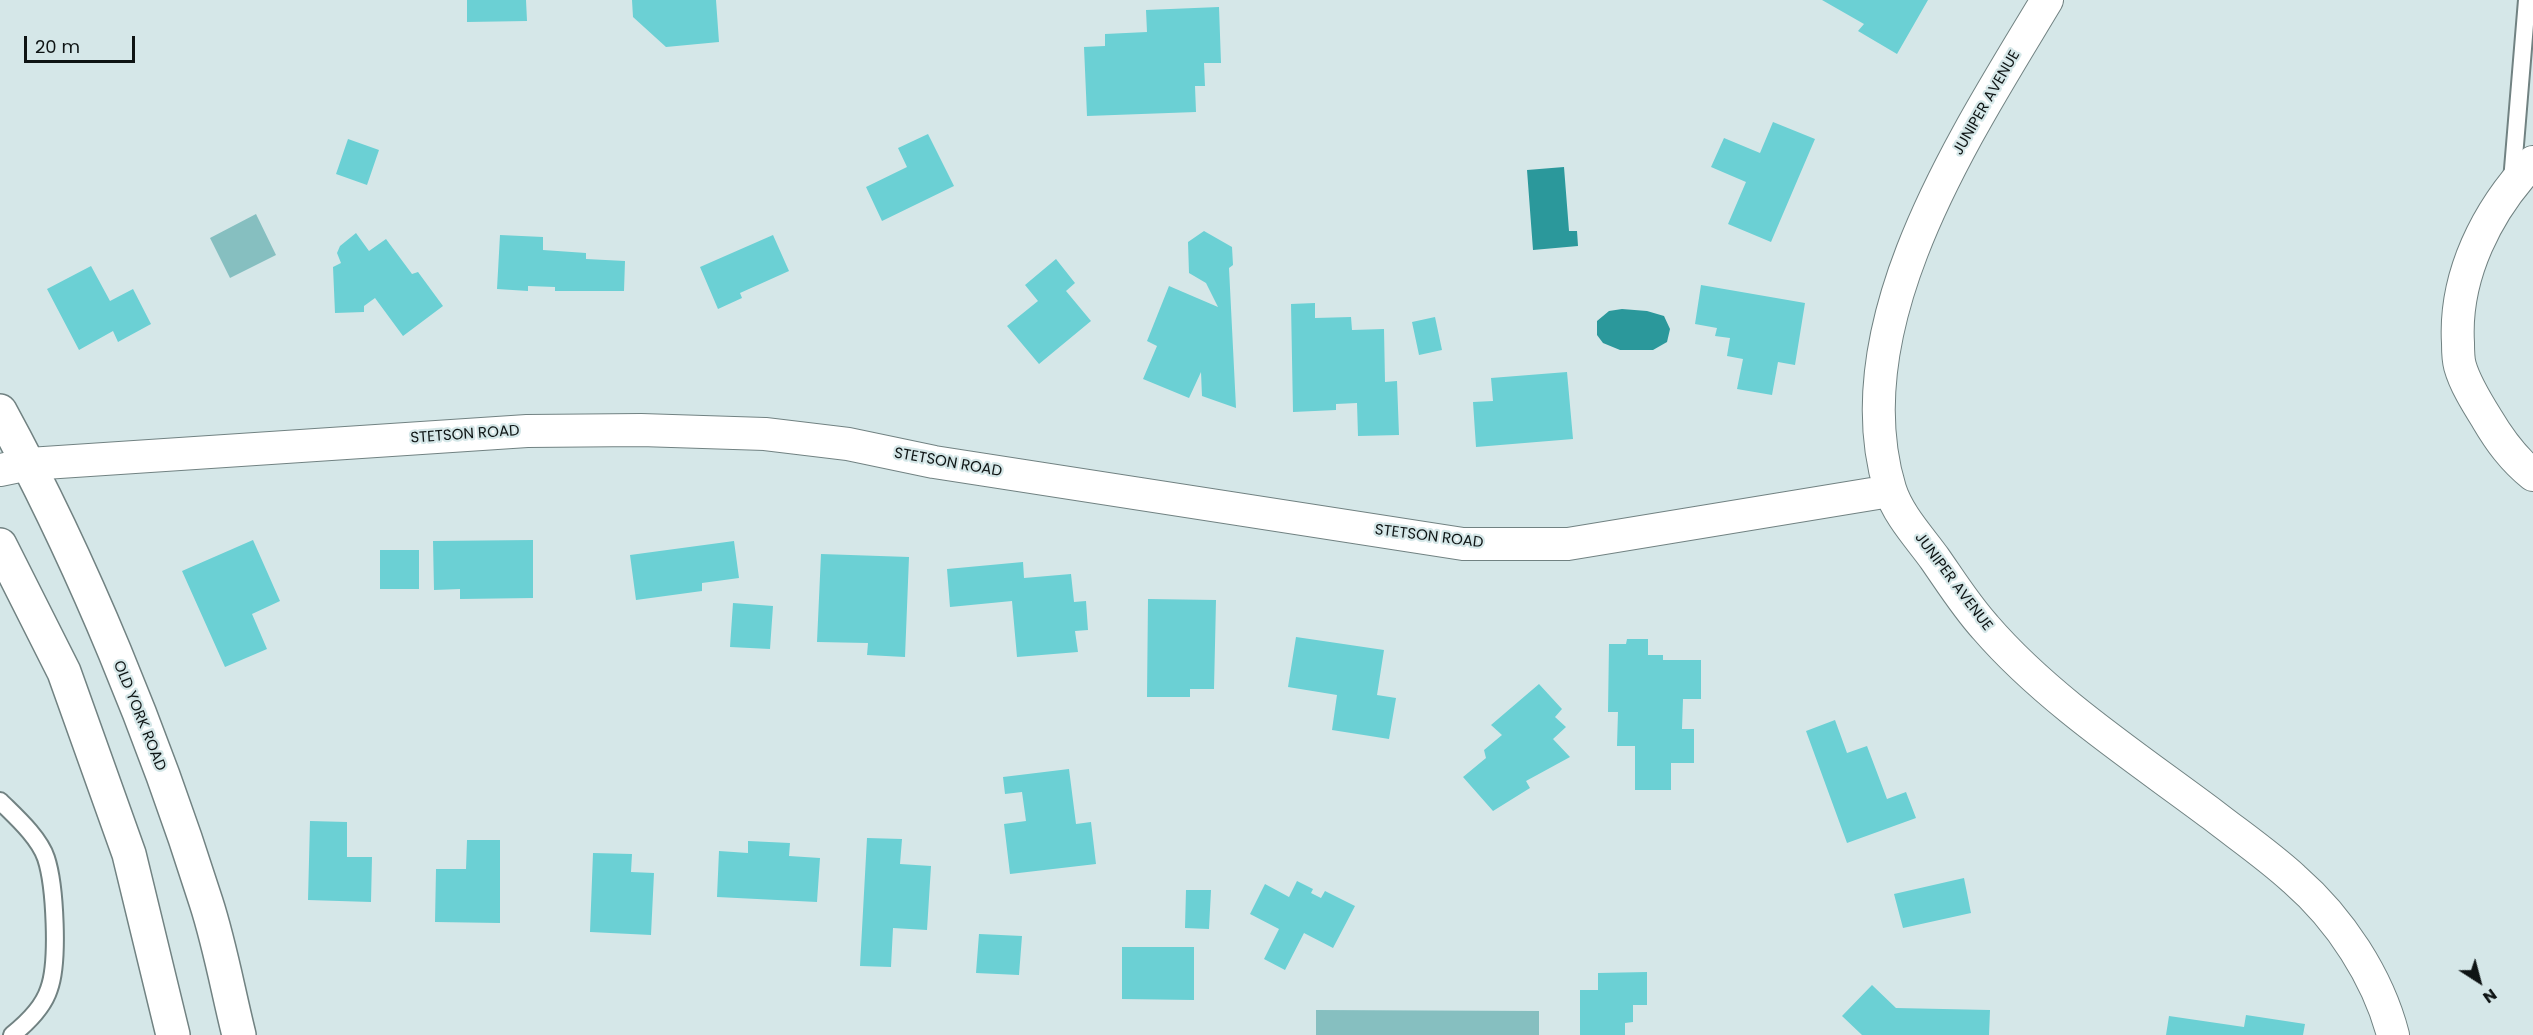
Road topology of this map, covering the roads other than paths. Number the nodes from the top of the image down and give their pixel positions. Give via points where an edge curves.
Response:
1 (2047, 0) edge
2 (2527, 0) edge
3 (2533, 162) edge
4 (2512, 185) junction
5 (0, 411) edge
6 (14, 467) edge
7 (2533, 475) edge
8 (1890, 492) junction
9 (0, 545) edge
10 (0, 801) edge
11 (12, 1035) edge
12 (173, 1035) edge
13 (239, 1035) edge
14 (2393, 1035) edge

1 - 8 street, JUNIPER AVENUE via 1942,182 1903,276 1884,354 1879,395 1880,436
2 - 4 lane
3 - 4 street
4 - 7 street via 2485,228 2464,278 2456,318 2459,365 2496,434 2515,461
5 - 6 highway, OLD YORK ROAD
6 - 8 street, STETSON ROAD via 527,431 765,434 848,444 934,462 1463,544 1505,545 1568,544
6 - 13 highway, OLD YORK ROAD via 99,618 162,773 207,904
8 - 14 street, JUNIPER AVENUE via 1960,595 2010,653 2046,687 2272,861 2315,899 2363,964 2387,1012
9 - 12 highway via 63,672 129,854
10 - 11 lane via 23,823 45,856 54,943 49,990 31,1020

